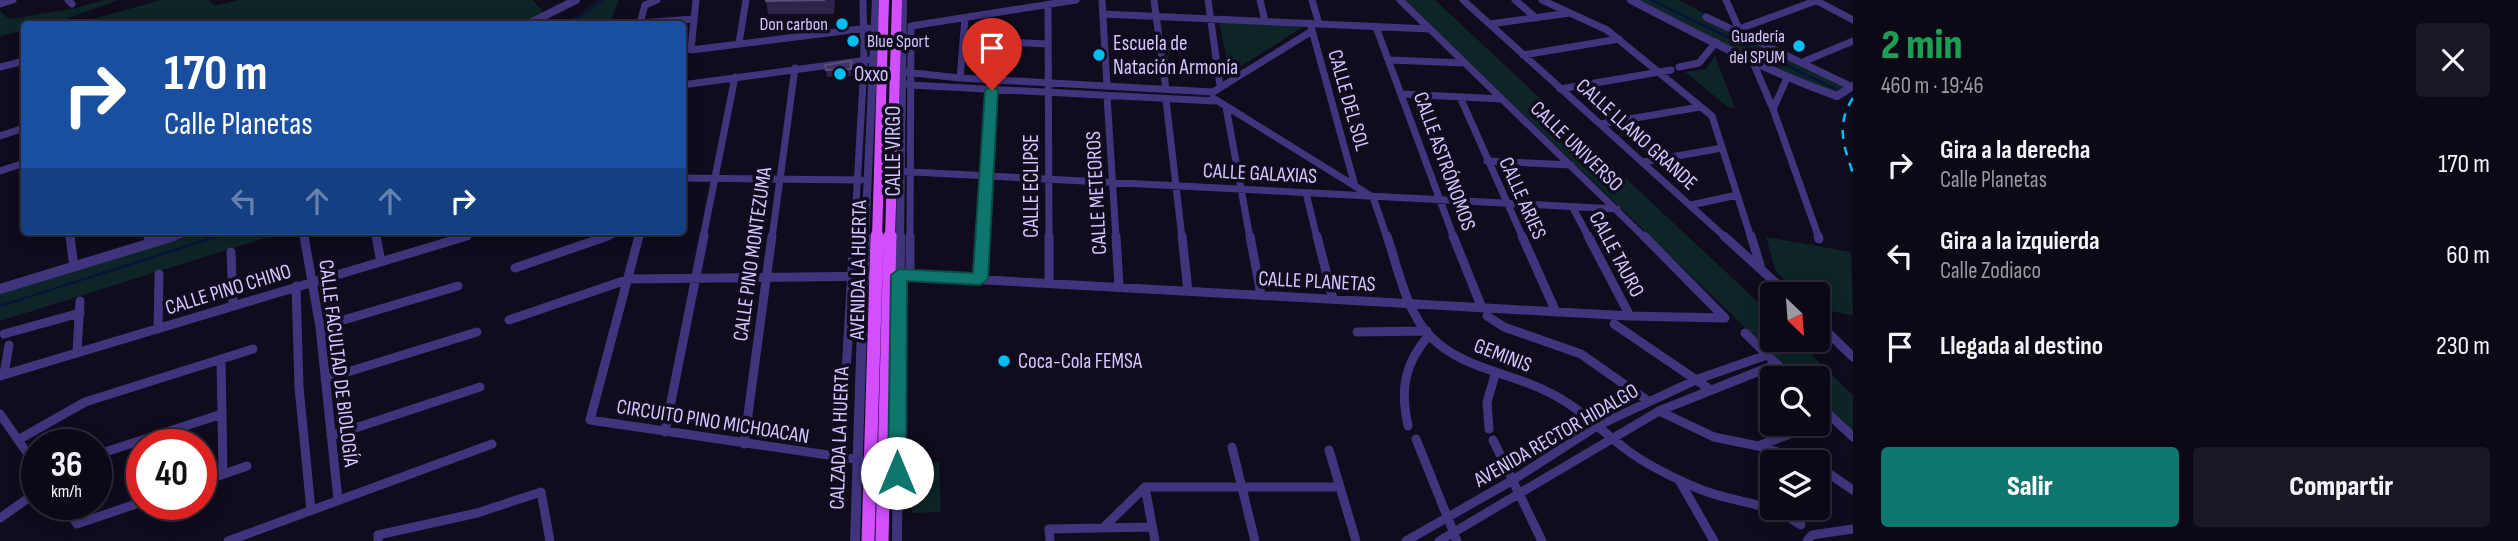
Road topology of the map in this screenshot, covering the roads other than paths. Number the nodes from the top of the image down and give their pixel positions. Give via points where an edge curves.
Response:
1 (13, 0) edge
2 (576, 0) edge
3 (657, 0) edge
4 (696, 0) edge
5 (746, 0) edge
6 (863, 0) edge
7 (876, 0) edge
8 (884, 0) edge
9 (897, 0) edge
10 (903, 0) edge
11 (1076, 0) edge
12 (1102, 0) edge
13 (1154, 0) edge
14 (1208, 0) edge
15 (1260, 0) edge
16 (1312, 0) edge
17 (1400, 0) edge
18 (1463, 0) edge
19 (1515, 0) edge
20 (1542, 0) edge
21 (1631, 0) edge
22 (1726, 0) edge
23 (1816, 0) edge
24 (0, 4) edge
25 (1048, 5) junction
26 (1570, 13) junction
27 (1103, 14) junction
28 (1156, 16) junction
29 (1706, 17) dead end
30 (965, 18) junction
31 (1536, 18) junction
32 (693, 19) junction
33 (1211, 19) junction
34 (1853, 20) edge
35 (534, 21) edge
36 (641, 21) edge
37 (666, 21) edge
38 (1265, 21) junction
39 (1319, 24) junction
40 (1490, 24) junction
41 (1376, 26) junction
42 (1311, 27) junction
43 (864, 28) junction
44 (874, 28) junction
45 (1429, 29) junction
46 (1619, 39) junction
47 (963, 40) junction
48 (1853, 41) edge
49 (1716, 42) junction
50 (739, 43) junction
51 (1048, 44) junction
52 (1523, 55) junction
53 (1389, 60) junction
54 (1752, 60) junction
55 (21, 61) edge
56 (864, 61) junction
57 (1805, 61) dead end
58 (1465, 63) junction
59 (0, 65) edge
60 (795, 68) junction
61 (891, 72) junction
62 (1659, 72) junction
63 (735, 77) junction
64 (960, 78) junction
65 (1787, 78) junction
66 (1048, 82) junction
67 (686, 84) edge
68 (1107, 86) junction
69 (1220, 86) junction
70 (1166, 89) junction
71 (1560, 89) junction
72 (1848, 89) edge
73 (992, 90) junction
74 (1213, 92) junction
75 (1048, 93) junction
76 (1402, 94) junction
77 (1107, 96) junction
78 (1460, 97) junction
79 (1503, 99) junction
80 (1166, 100) junction
81 (1214, 101) junction
82 (1226, 107) junction
83 (1700, 107) junction
84 (1773, 109) junction
85 (1600, 124) junction
86 (21, 129) edge
87 (0, 136) edge
88 (1722, 148) junction
89 (1487, 161) junction
90 (1643, 162) junction
91 (21, 164) edge
92 (1571, 164) junction
93 (0, 171) edge
94 (901, 171) junction
95 (988, 176) junction
96 (686, 178) edge
97 (715, 178) junction
98 (780, 178) junction
99 (1048, 179) junction
100 (856, 180) junction
101 (874, 180) junction
102 (1113, 183) junction
103 (1176, 186) junction
104 (1355, 186) junction
105 (1241, 190) junction
106 (1306, 193) junction
107 (1737, 195) junction
108 (1373, 197) junction
109 (1439, 201) junction
110 (1507, 204) junction
111 (1691, 205) junction
112 (1573, 208) junction
113 (1617, 209) junction
114 (70, 235) edge
115 (148, 235) edge
116 (176, 235) edge
117 (304, 235) edge
118 (376, 235) edge
119 (447, 235) edge
120 (610, 235) edge
121 (639, 235) edge
122 (467, 236) dead end
123 (1819, 239) dead end
124 (448, 241) junction
125 (149, 243) junction
126 (231, 252) dead end
127 (381, 262) junction
128 (74, 267) junction
129 (515, 268) dead end
130 (1761, 268) junction
131 (159, 274) dead end
132 (894, 275) junction
133 (858, 277) junction
134 (695, 278) junction
135 (767, 278) junction
136 (629, 279) junction
137 (980, 279) junction
138 (312, 282) junction
139 (1776, 282) edge
140 (1048, 283) junction
141 (296, 286) junction
142 (457, 286) dead end
143 (1119, 287) junction
144 (0, 289) edge
145 (1188, 291) junction
146 (1261, 295) junction
147 (1333, 299) junction
148 (80, 301) dead end
149 (1410, 303) junction
150 (233, 306) junction
151 (1484, 312) junction
152 (1556, 312) junction
153 (80, 313) junction
154 (1630, 316) junction
155 (1722, 319) joint
156 (509, 320) dead end
157 (1614, 324) dead end
158 (320, 327) junction
159 (158, 329) junction
160 (477, 332) dead end
161 (1357, 332) dead end
162 (1428, 333) junction
163 (1745, 333) dead end
164 (4, 334) dead end
165 (1830, 335) edge
166 (9, 345) dead end
167 (253, 349) dead end
168 (78, 352) junction
169 (1767, 355) junction
170 (1853, 357) edge
171 (221, 359) junction
172 (1777, 364) joint
173 (2, 375) edge
174 (1495, 375) junction
175 (325, 379) junction
176 (1698, 379) junction
177 (480, 387) dead end
178 (1711, 390) junction
179 (1648, 401) junction
180 (1659, 411) junction
181 (0, 414) edge
182 (222, 414) junction
183 (1830, 415) edge
184 (1833, 418) junction
185 (1408, 426) dead end
186 (1597, 426) junction
187 (1489, 429) dead end
188 (665, 432) junction
189 (331, 436) junction
190 (1610, 438) junction
191 (1853, 438) edge
192 (1416, 439) dead end
193 (18, 440) junction
194 (1493, 440) dead end
195 (744, 443) junction
196 (21, 444) edge
197 (492, 444) dead end
198 (1758, 446) junction
199 (1232, 447) dead end
200 (112, 450) edge
201 (1329, 450) dead end
202 (1771, 450) edge
203 (841, 458) junction
204 (865, 461) junction
205 (247, 466) dead end
206 (223, 474) junction
207 (1830, 474) edge
208 (217, 476) edge
209 (1513, 480) junction
210 (1679, 480) junction
211 (1144, 487) junction
212 (1242, 487) junction
213 (1340, 487) junction
214 (1853, 490) edge
215 (1520, 492) junction
216 (338, 500) junction
217 (21, 502) edge
218 (311, 510) junction
219 (2, 514) edge
220 (1447, 517) junction
221 (1801, 525) dead end
222 (1104, 527) junction
223 (1152, 527) junction
224 (1853, 528) edge
225 (1455, 537) edge
226 (228, 541) edge
227 (378, 541) edge
228 (550, 541) edge
229 (855, 541) edge
230 (868, 541) edge
231 (882, 541) edge
232 (897, 541) edge
233 (1050, 541) edge
234 (1155, 541) edge
235 (1255, 541) edge
236 (1356, 541) edge
237 (1406, 541) edge
238 (1439, 541) edge
239 (1542, 541) edge
240 (1714, 541) edge
241 (1807, 541) edge

1 - 24 street
2 - 35 street
3 - 36 street via 645,5
4 - 32 street
5 - 50 street
6 - 43 street, CALZADA LA HUERTA
7 - 44 street
8 - 61 main road, AVENIDA LA HUERTA
9 - 61 main road, AVENIDA LA HUERTA
10 - 61 street
11 - 25 street
12 - 27 street
13 - 28 street
14 - 33 street
15 - 38 street
16 - 39 street
17 - 45 street, CALLE UNIVERSO
18 - 40 street, CALLE LLANO GRANDE
19 - 31 street
20 - 26 street
21 - 49 street
22 - 23 street via 1739,29
23 - 34 street
25 - 30 street
25 - 51 street, CALLE ECLIPSE
26 - 31 street
26 - 46 street
27 - 28 street
27 - 68 street
28 - 33 street
28 - 70 street
29 - 72 street
30 - 47 street
30 - 61 street, CALLE VIRGO via 911,26
31 - 40 street
32 - 37 street
32 - 50 street via 691,50
33 - 38 street
33 - 69 street
38 - 42 street
39 - 41 street
39 - 42 street
40 - 52 street, CALLE LLANO GRANDE
41 - 45 street
41 - 53 street, CALLE ASTRÓNOMOS
42 - 69 street
42 - 104 street, CALLE DEL SOL
43 - 44 street
43 - 50 street
43 - 56 street, CALZADA LA HUERTA
44 - 61 street
45 - 58 street, CALLE UNIVERSO
46 - 52 street
46 - 62 street
47 - 51 street
47 - 64 street
48 - 57 street
49 - 54 street
49 - 62 street via 1699,63
51 - 66 street, CALLE ECLIPSE
52 - 71 street, CALLE LLANO GRANDE
53 - 58 street
53 - 76 street, CALLE ASTRÓNOMOS
54 - 65 street
54 - 84 street
55 - 59 street
56 - 60 street
56 - 61 street
56 - 100 street, CALZADA LA HUERTA
58 - 79 street, CALLE UNIVERSO
60 - 63 street
60 - 98 street, CALLE PINO MONTEZUMA
61 - 64 street
61 - 73 street
61 - 94 main road, AVENIDA LA HUERTA
61 - 94 street, CALLE VIRGO
61 - 101 main road, AVENIDA LA HUERTA
62 - 71 street
62 - 83 street
63 - 67 street
63 - 97 street
64 - 66 street
65 - 72 street via 1837,96
65 - 84 street
66 - 68 street
66 - 75 street, CALLE ECLIPSE
68 - 70 street
69 - 74 street
70 - 74 street
71 - 85 street, CALLE LLANO GRANDE
73 - 75 street
73 - 95 street
74 - 81 street
75 - 77 street
75 - 99 street, CALLE ECLIPSE
76 - 78 street
76 - 109 street, CALLE ASTRÓNOMOS
77 - 80 street
77 - 102 street, CALLE METEOROS
78 - 79 street
78 - 89 street, CALLE ARIES
79 - 92 street, CALLE UNIVERSO
80 - 81 street
80 - 103 street
81 - 82 street
82 - 104 street
82 - 105 street
83 - 85 street
83 - 88 street via 1712,116
84 - 123 street
85 - 90 street, CALLE LLANO GRANDE
86 - 87 street
88 - 90 street
88 - 107 street
89 - 92 street
89 - 110 street, CALLE ARIES
90 - 111 street, CALLE LLANO GRANDE
91 - 93 street
92 - 113 street, CALLE UNIVERSO
94 - 95 street, CALLE GALAXIAS
94 - 132 main road, AVENIDA LA HUERTA
94 - 132 street, CALLE VIRGO
95 - 99 street, CALLE GALAXIAS
95 - 137 street
96 - 97 street
97 - 98 street
97 - 134 street
98 - 100 street
98 - 135 street, CALLE PINO MONTEZUMA
99 - 102 street, CALLE GALAXIAS
99 - 140 street, CALLE ECLIPSE
100 - 101 street
100 - 133 street, CALZADA LA HUERTA
101 - 132 main road, AVENIDA LA HUERTA
101 - 133 street, CALZADA LA HUERTA
102 - 103 street, CALLE GALAXIAS
102 - 143 street, CALLE METEOROS
103 - 105 street, CALLE GALAXIAS
103 - 145 street
104 - 108 street
105 - 106 street, CALLE GALAXIAS
105 - 146 street
106 - 108 street, CALLE GALAXIAS
106 - 147 street
107 - 111 street
107 - 130 street
108 - 109 street, CALLE GALAXIAS
108 - 149 street, GEMINIS
109 - 110 street, CALLE GALAXIAS
109 - 151 street, CALLE ASTRÓNOMOS
110 - 112 street, CALLE GALAXIAS
110 - 152 street, CALLE ARIES
111 - 130 street, CALLE LLANO GRANDE
112 - 113 street, CALLE GALAXIAS
112 - 154 street, CALLE TAURO
113 - 155 street, CALLE UNIVERSO via 1724,316
114 - 128 street
115 - 125 street
116 - 125 street
117 - 138 street, CALLE FACULTAD DE BIOLOGÍA
118 - 127 street
119 - 124 street
120 - 129 street
121 - 136 street, CIRCUITO PINO MICHOACAN
122 - 124 street, CALLE PINO CHINO
124 - 127 street, CALLE PINO CHINO
125 - 128 street
126 - 150 street
127 - 138 street, CALLE PINO CHINO
128 - 144 street
130 - 139 street, CALLE LLANO GRANDE
131 - 159 street
132 - 133 street, CALLE PLANETAS
132 - 137 street, CALLE PLANETAS
132 - 204 main road, AVENIDA LA HUERTA
132 - 231 main road, AVENIDA LA HUERTA
132 - 232 street
133 - 135 street, CALLE PLANETAS
133 - 203 street, CALZADA LA HUERTA
133 - 204 street, CALZADA LA HUERTA
134 - 135 street, CALLE PLANETAS
134 - 136 street, CALLE PLANETAS
134 - 188 street
135 - 195 street, CALLE PINO MONTEZUMA
136 - 156 street, CALLE PLANETAS
136 - 188 street, CIRCUITO PINO MICHOACAN via 590,421
137 - 140 street, CALLE PLANETAS
138 - 141 street, CALLE PINO CHINO
138 - 158 street, CALLE FACULTAD DE BIOLOGÍA
140 - 143 street, CALLE PLANETAS
141 - 150 street, CALLE PINO CHINO
141 - 218 street, CALLE FACULTAD DE BIOLOGÍA via 299,387
142 - 158 street
143 - 145 street, CALLE PLANETAS
145 - 146 street, CALLE PLANETAS
146 - 147 street, CALLE PLANETAS
147 - 149 street, CALLE PLANETAS
148 - 153 street
149 - 151 street, CALLE PLANETAS
149 - 162 street, GEMINIS
150 - 159 street, CALLE PINO CHINO
151 - 152 street, CALLE PLANETAS
151 - 179 street via 1497,326 1585,356
152 - 154 street, CALLE PLANETAS
153 - 164 street
153 - 168 street
154 - 155 street, CALLE PLANETAS
157 - 176 street
158 - 175 street, CALLE FACULTAD DE BIOLOGÍA
159 - 168 street, CALLE PINO CHINO
160 - 175 street
161 - 162 street
162 - 174 street, GEMINIS via 1455,355
162 - 185 street via 1402,378 1401,401
163 - 169 street
165 - 170 street
166 - 173 street
167 - 171 street
168 - 173 street, CALLE PINO CHINO
169 - 172 street
169 - 176 street, AVENIDA RECTOR HIDALGO
171 - 182 street
171 - 193 street via 85,402
172 - 178 street, AVENIDA RECTOR HIDALGO
174 - 186 street, GEMINIS via 1545,390
174 - 187 street via 1486,399
175 - 189 street, CALLE FACULTAD DE BIOLOGÍA
176 - 178 street
176 - 179 street, AVENIDA RECTOR HIDALGO
177 - 189 street
178 - 180 street, AVENIDA RECTOR HIDALGO
179 - 186 street, AVENIDA RECTOR HIDALGO
180 - 190 street, AVENIDA RECTOR HIDALGO
180 - 198 street via 1714,437
181 - 193 street
182 - 200 street
182 - 206 street
183 - 184 street
184 - 191 street
184 - 198 street
186 - 190 street, GEMINIS
186 - 209 street, AVENIDA RECTOR HIDALGO
188 - 195 street, CIRCUITO PINO MICHOACAN
189 - 216 street, CALLE FACULTAD DE BIOLOGÍA
190 - 210 street, GEMINIS
190 - 215 street, AVENIDA RECTOR HIDALGO
192 - 220 street
193 - 196 street
194 - 209 street
195 - 203 street, CIRCUITO PINO MICHOACAN
197 - 216 street
198 - 202 street
199 - 212 street
201 - 213 street
203 - 204 street, CIRCUITO PINO MICHOACAN
204 - 229 street, CALZADA LA HUERTA
204 - 230 main road, AVENIDA LA HUERTA
205 - 206 street
206 - 208 street
207 - 214 street
209 - 215 street
209 - 220 street, AVENIDA RECTOR HIDALGO
210 - 221 street, GEMINIS via 1781,511
210 - 240 street
211 - 212 street
211 - 222 street
211 - 223 street
212 - 213 street
212 - 235 street
213 - 236 street
215 - 225 street, AVENIDA RECTOR HIDALGO
215 - 239 street
216 - 218 street
217 - 219 street
218 - 226 street
220 - 225 street
220 - 237 street, AVENIDA RECTOR HIDALGO
222 - 223 street
222 - 233 street via 1049,529
223 - 234 street
224 - 241 street
225 - 238 street, AVENIDA RECTOR HIDALGO
227 - 228 street via 378,535 477,513 541,492

